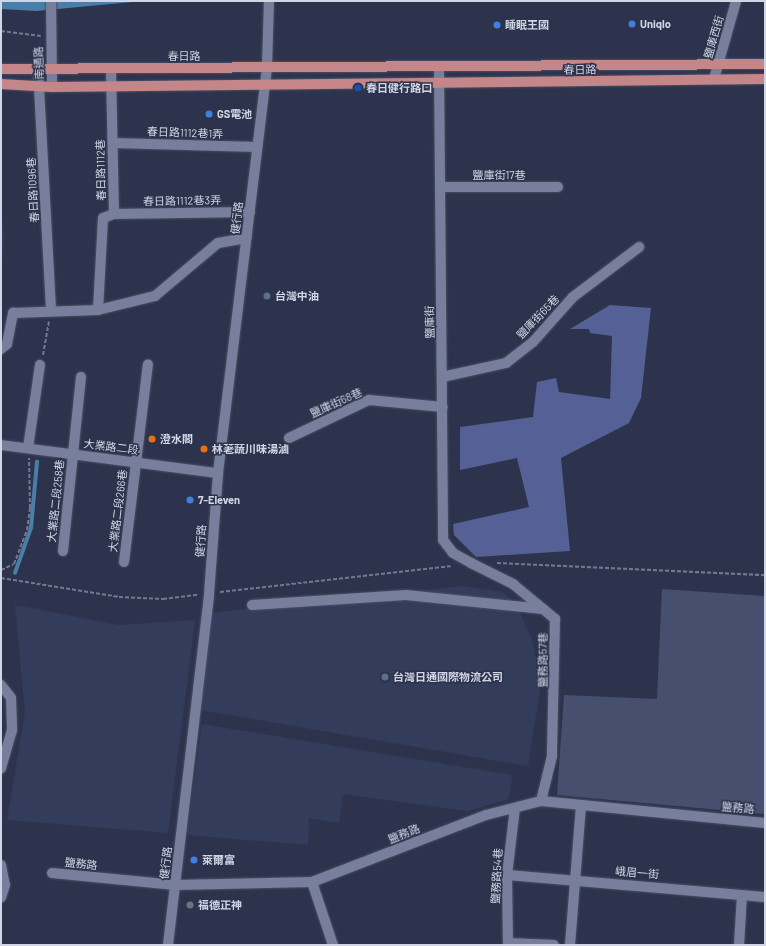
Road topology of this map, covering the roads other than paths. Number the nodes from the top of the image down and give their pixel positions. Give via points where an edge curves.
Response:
1 (50, 1) edge
2 (269, 1) edge
3 (736, 1) edge
4 (718, 64) junction
5 (765, 64) edge
6 (267, 67) junction
7 (439, 68) junction
8 (1, 69) edge
9 (38, 69) junction
10 (111, 69) junction
11 (50, 71) junction
12 (714, 79) junction
13 (765, 79) edge
14 (265, 82) junction
15 (1, 84) edge
16 (39, 84) junction
17 (111, 84) junction
18 (439, 84) junction
19 (52, 87) junction
20 (113, 143) junction
21 (258, 147) junction
22 (440, 187) junction
23 (558, 187) dead end
24 (250, 212) junction
25 (114, 214) junction
26 (246, 238) junction
27 (639, 247) dead end
28 (98, 310) junction
29 (51, 311) junction
30 (1, 349) edge
31 (148, 364) dead end
32 (40, 366) road end
33 (81, 377) dead end
34 (442, 377) junction
35 (442, 407) junction
36 (289, 438) dead end
37 (1, 445) edge
38 (35, 449) junction
39 (73, 454) junction
40 (136, 462) junction
41 (218, 473) junction
42 (63, 551) dead end
43 (124, 562) dead end
44 (471, 564) joint
45 (252, 605) dead end
46 (543, 609) junction
47 (1, 685) edge
48 (1, 768) edge
49 (541, 801) junction
50 (581, 806) junction
51 (515, 808) junction
52 (765, 823) edge
53 (2, 868) edge
54 (52, 873) dead end
55 (507, 875) junction
56 (576, 880) junction
57 (312, 882) junction
58 (175, 885) junction
59 (742, 895) junction
60 (1, 897) edge
61 (765, 897) edge
62 (508, 944) edge
63 (168, 945) edge
64 (333, 945) edge
65 (554, 945) edge
66 (570, 945) edge
67 (739, 945) edge

1 - 11 street, 南通路
2 - 6 street, 健行路
3 - 4 street, 鹽庫西街
4 - 5 main road, 春日路
4 - 7 main road, 春日路
4 - 12 street, 鹽庫西街
6 - 7 main road, 春日路
6 - 10 main road, 春日路
6 - 14 street, 健行路
7 - 18 street, 鹽庫街
8 - 9 main road, 春日路
9 - 11 main road, 春日路
9 - 16 street, 春日路1096巷
10 - 11 main road, 春日路
10 - 17 street, 春日路1112巷
11 - 19 street, 南通路
12 - 13 main road, 春日路
12 - 18 main road, 春日路
14 - 17 main road
14 - 18 main road, 春日路
14 - 21 street, 健行路
15 - 16 main road
16 - 19 main road
16 - 29 street, 春日路1096巷
17 - 19 main road
17 - 20 street, 春日路1112巷
18 - 22 street, 鹽庫街
20 - 21 street, 春日路1112巷1弄
20 - 25 street, 春日路1112巷
21 - 24 street, 健行路
22 - 23 street, 鹽庫街17巷
22 - 34 street, 鹽庫街
24 - 25 street, 春日路1112巷3弄
24 - 26 street, 健行路
25 - 28 street, 春日路1112巷 via 103,218
26 - 28 street via 218,243 155,296
26 - 41 street, 健行路
27 - 34 street, 鹽庫街65巷 via 573,297 533,342 506,363
28 - 29 street
29 - 30 street via 13,313 7,344
31 - 40 street, 大業路二段266巷
32 - 38 street
33 - 39 street, 大業路二段258巷
34 - 35 street, 鹽庫街
35 - 36 street, 鹽庫街68巷 via 369,400
35 - 44 street, 鹽庫街 via 443,540 453,553
37 - 38 street, 大業路二段
38 - 39 street, 大業路二段
39 - 40 street, 大業路二段
39 - 42 street, 大業路二段258巷
40 - 41 street, 大業路二段
40 - 43 street, 大業路二段266巷
41 - 58 street, 健行路 via 209,594
44 - 46 street, 鹽務路57巷 via 514,584
45 - 46 street via 406,594
46 - 49 street, 鹽務路57巷 via 555,619 556,674 552,756
47 - 48 street via 11,698 12,730
49 - 50 street, 鹽務路
49 - 51 street, 鹽務路
50 - 52 street, 鹽務路
50 - 56 street
51 - 55 street, 鹽務路54巷
51 - 57 street, 鹽務路 via 486,815
53 - 60 street via 5,885
54 - 58 street, 鹽務路
55 - 56 street, 峨眉一街
55 - 62 street, 鹽務路54巷
56 - 59 street, 峨眉一街
56 - 66 street
57 - 58 street, 鹽務路
57 - 64 street
58 - 63 street, 健行路
59 - 61 street, 峨眉一街
59 - 67 street
62 - 65 street

